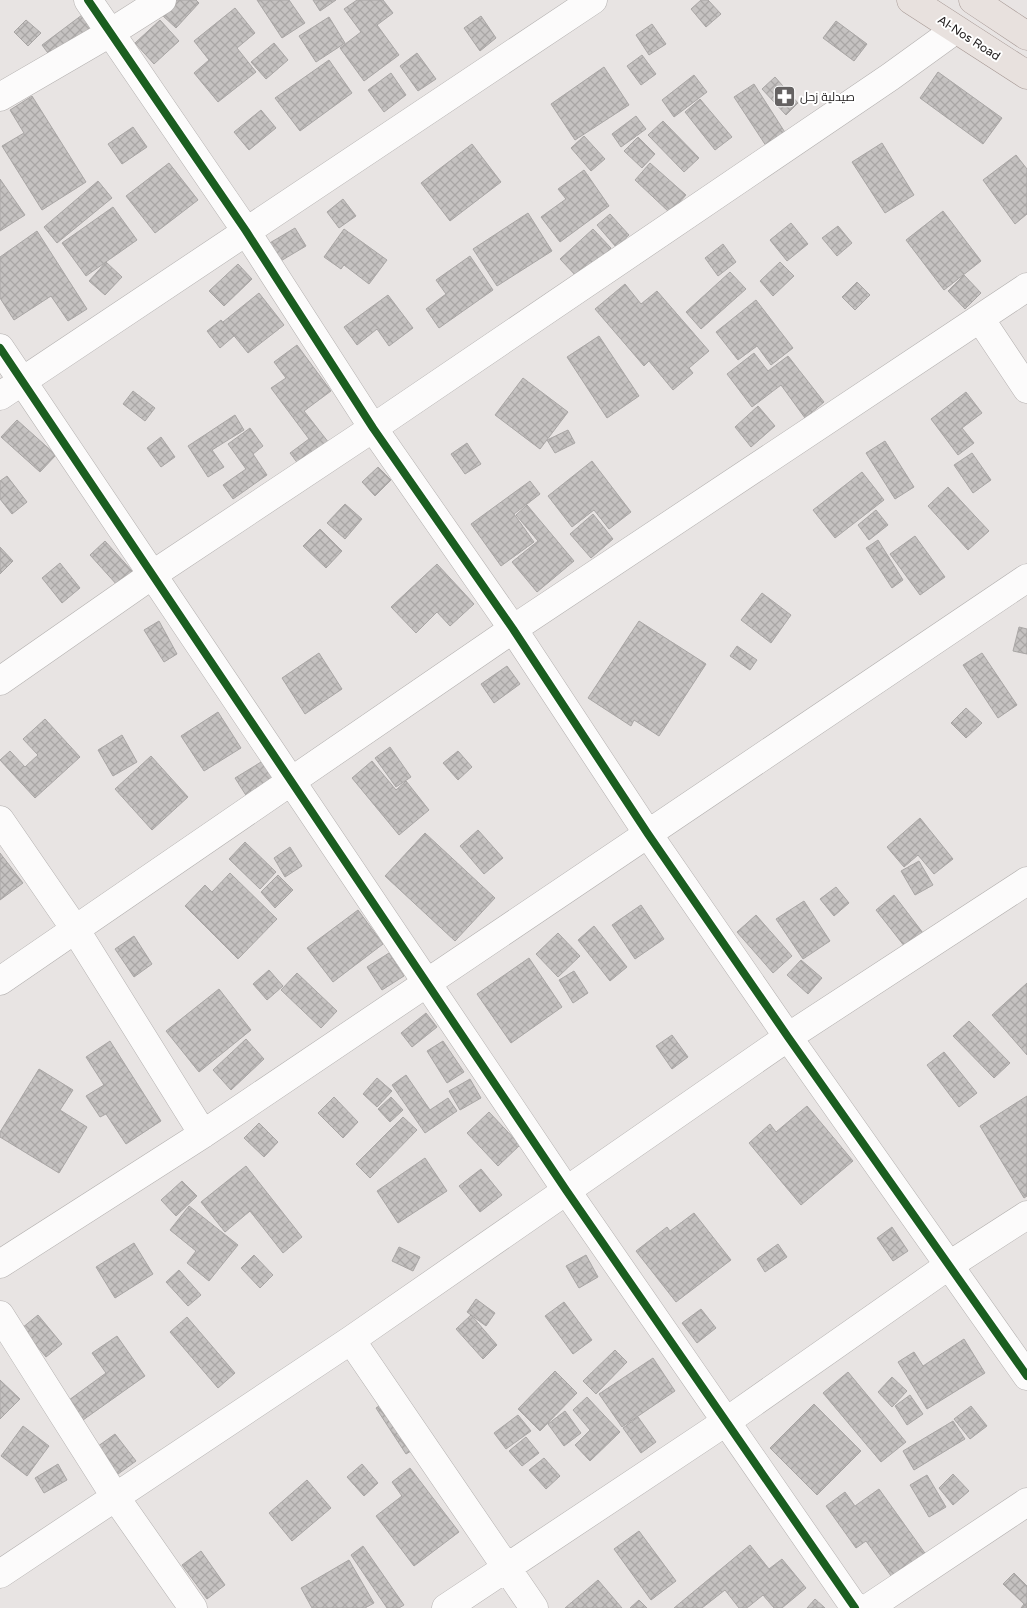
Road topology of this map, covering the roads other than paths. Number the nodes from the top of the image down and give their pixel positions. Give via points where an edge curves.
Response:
1 (88, 0) edge
2 (162, 0) edge
3 (593, 0) edge
4 (911, 0) edge
5 (973, 0) edge
6 (955, 30) junction
7 (110, 33) junction
8 (1027, 36) edge
9 (1027, 75) edge
10 (0, 97) edge
11 (246, 231) junction
12 (1027, 287) edge
13 (981, 320) junction
14 (0, 348) edge
15 (23, 381) junction
16 (1027, 388) edge
17 (0, 396) edge
18 (373, 428) junction
19 (152, 575) junction
20 (1027, 578) edge
21 (512, 630) junction
22 (0, 681) edge
23 (291, 781) junction
24 (0, 820) edge
25 (648, 834) junction
26 (1027, 881) edge
27 (75, 929) junction
28 (0, 981) edge
29 (425, 982) junction
30 (788, 1037) junction
31 (203, 1134) junction
32 (566, 1190) junction
33 (1027, 1215) edge
34 (0, 1264) edge
35 (948, 1266) junction
36 (0, 1315) edge
37 (351, 1340) junction
38 (1027, 1376) edge
39 (727, 1421) junction
40 (116, 1498) junction
41 (1027, 1502) edge
42 (507, 1568) junction
43 (0, 1574) edge
44 (193, 1608) edge
45 (446, 1608) edge
46 (534, 1608) edge
47 (855, 1608) edge
48 (868, 1608) edge

1 - 7 street
2 - 7 street
3 - 11 street
4 - 6 main road, Al-Nos Road
5 - 8 main road
6 - 9 main road, Al-Nos Road
6 - 18 street
7 - 10 street
7 - 11 street
11 - 15 street
11 - 18 street
12 - 13 street
13 - 16 street
13 - 21 street
14 - 15 street
15 - 17 street
15 - 19 street
18 - 19 street
18 - 21 street
19 - 22 street
19 - 23 street
20 - 25 street
21 - 23 street
21 - 25 street
23 - 27 street
23 - 29 street
24 - 27 street
25 - 29 street
25 - 30 street
26 - 30 street
27 - 28 street
27 - 31 street
29 - 31 street
29 - 32 street
30 - 32 street
30 - 35 street
31 - 34 street
32 - 37 street
32 - 39 street
33 - 35 street
35 - 38 street
35 - 39 street
36 - 40 street
37 - 40 street
37 - 42 street
39 - 42 street
39 - 47 street
40 - 43 street
40 - 44 street
41 - 48 street
42 - 45 street
42 - 46 street

